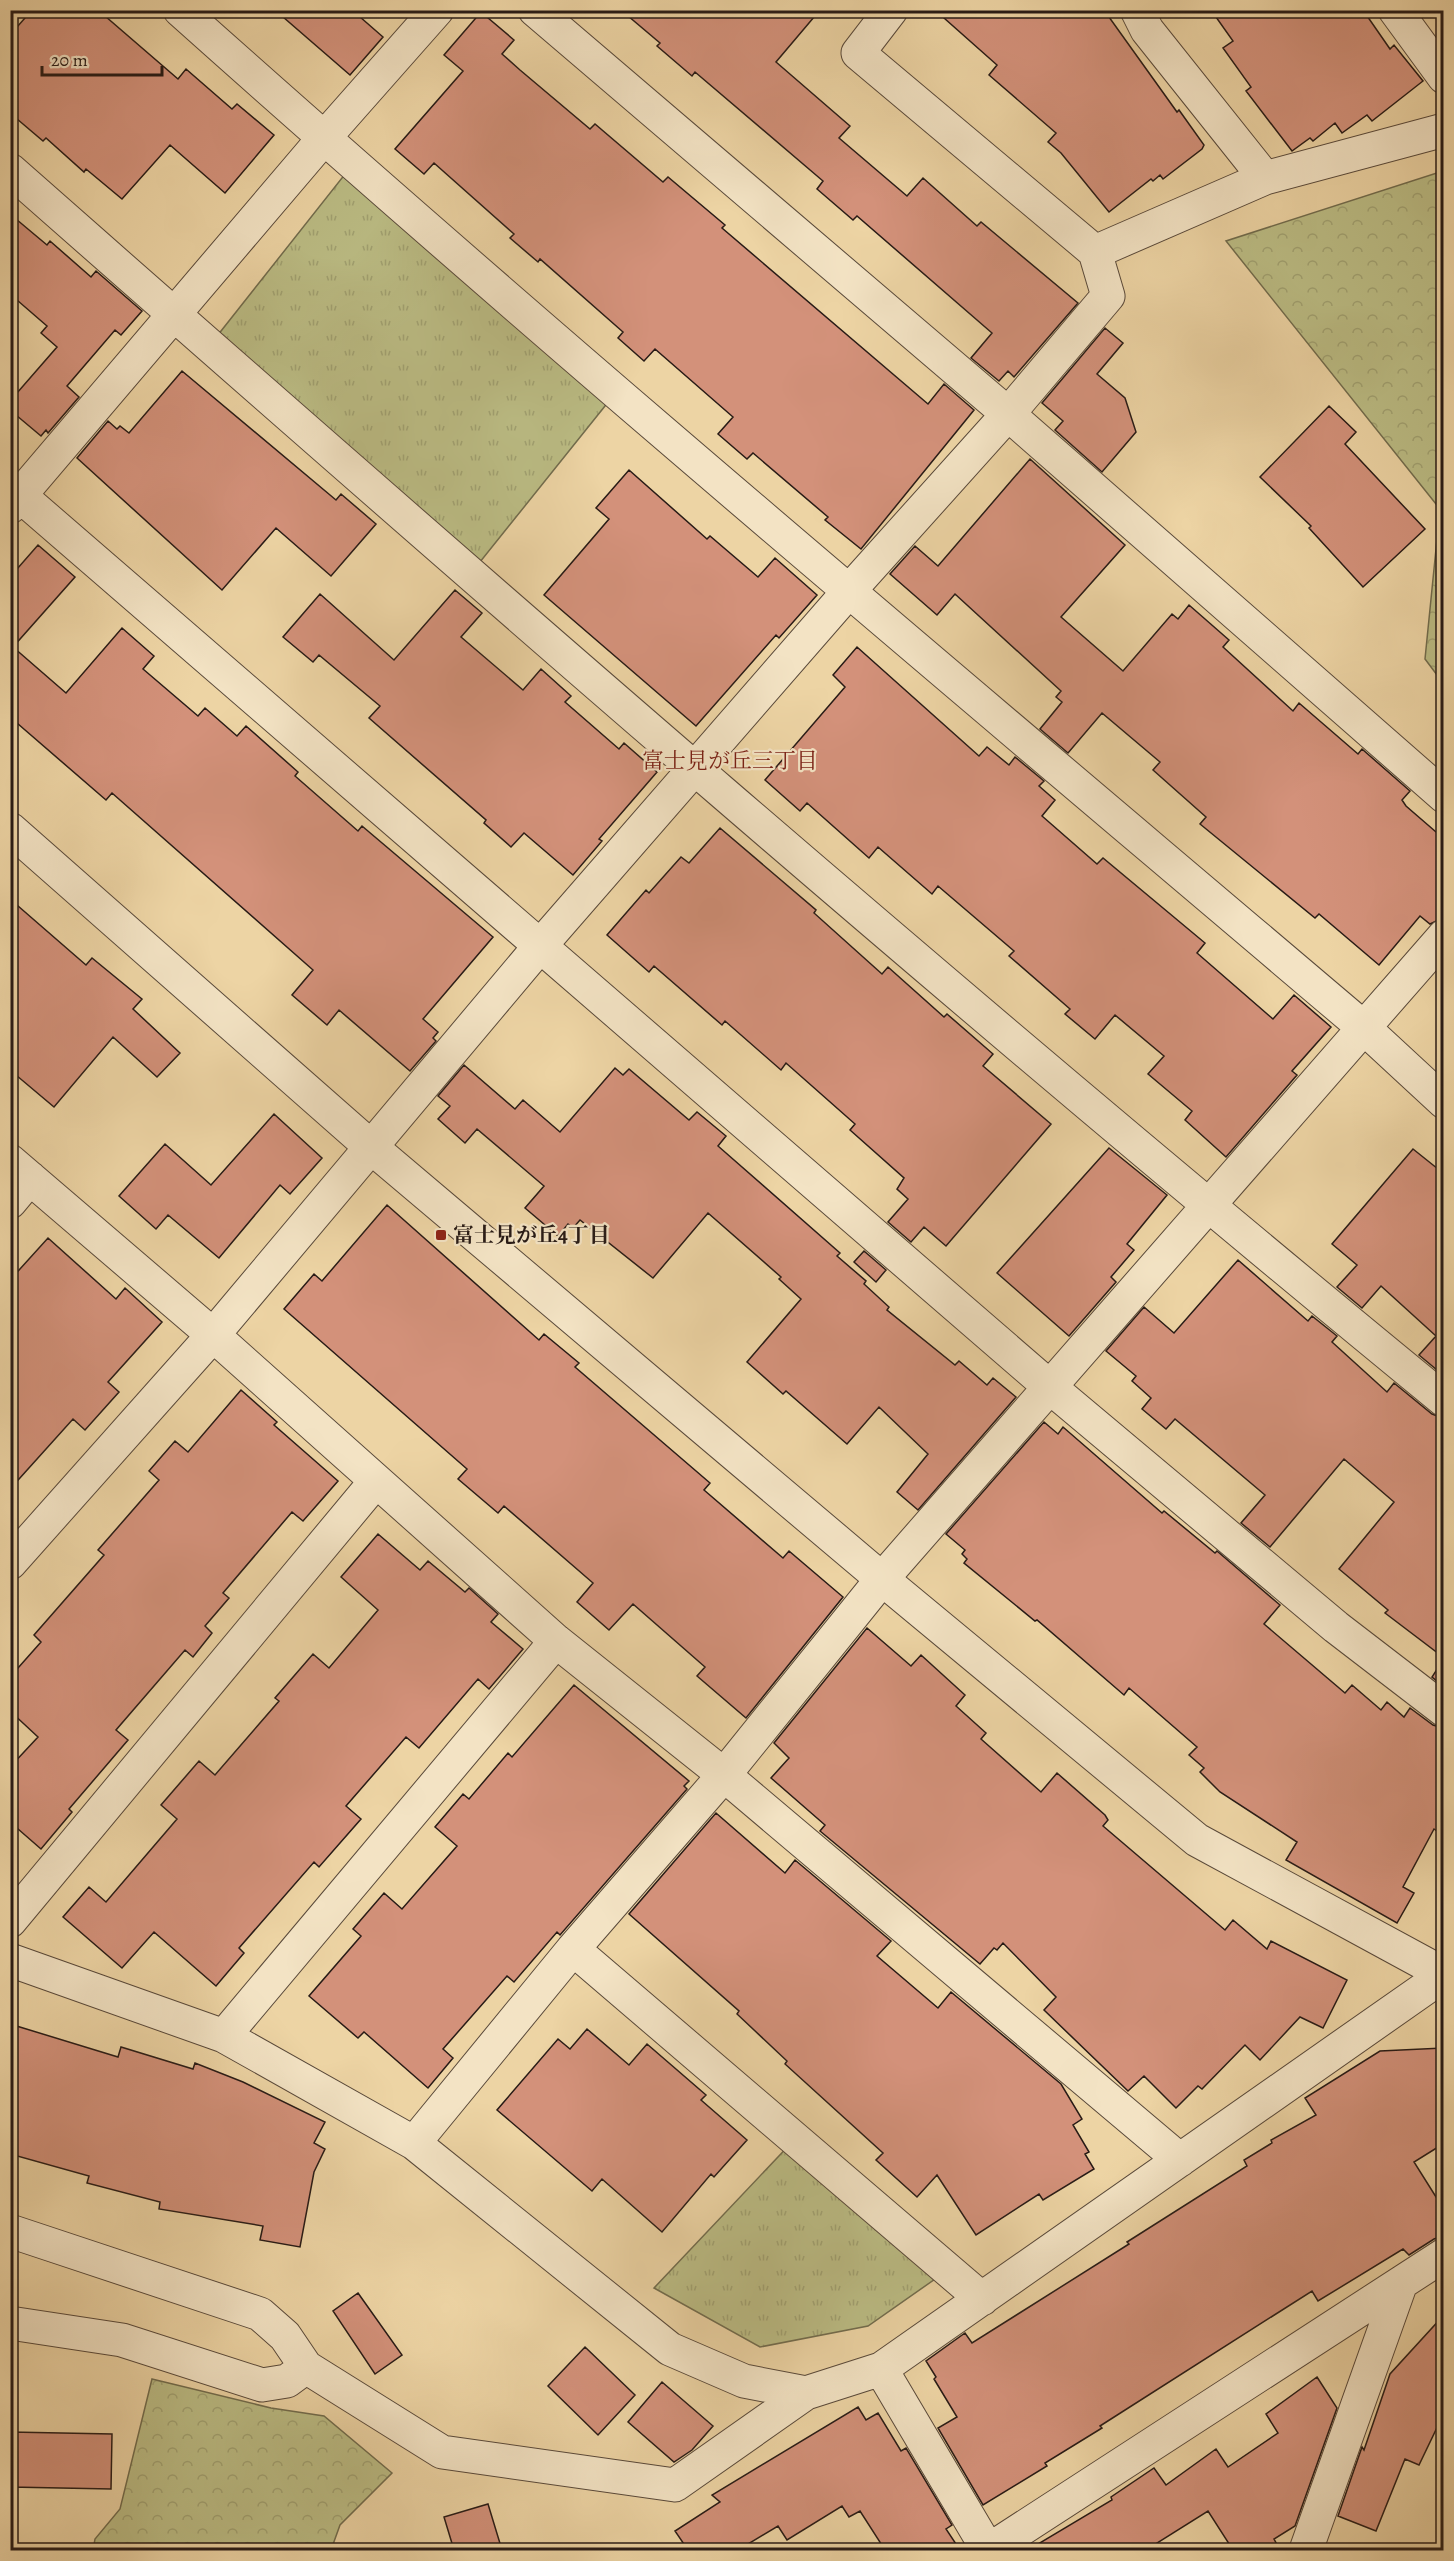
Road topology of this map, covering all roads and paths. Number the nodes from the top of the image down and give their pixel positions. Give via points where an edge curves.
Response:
1 (180, 10) edge
2 (437, 10) edge
3 (536, 10) edge
4 (891, 10) edge
5 (1137, 10) edge
6 (1395, 10) edge
7 (1443, 76) edge
8 (1443, 130) edge
9 (324, 138) junction
10 (10, 170) edge
11 (1265, 178) junction
12 (1095, 252) junction
13 (174, 314) junction
14 (1008, 414) junction
15 (14, 496) edge
16 (849, 591) junction
17 (696, 767) junction
18 (1443, 796) edge
19 (10, 829) edge
20 (1443, 936) edge
21 (540, 946) junction
22 (1364, 1028) junction
23 (1443, 1102) edge
24 (371, 1147) junction
25 (17, 1180) edge
26 (1208, 1207) junction
27 (213, 1335) junction
28 (1051, 1388) junction
29 (1443, 1400) edge
30 (376, 1481) junction
31 (10, 1563) edge
32 (882, 1579) junction
33 (556, 1641) junction
34 (1443, 1710) edge
35 (724, 1774) junction
36 (10, 1921) edge
37 (573, 1949) junction
38 (10, 1960) edge
39 (1443, 1975) edge
40 (224, 2037) junction
41 (414, 2143) junction
42 (1180, 2160) junction
43 (10, 2231) edge
44 (1443, 2255) edge
45 (1401, 2283) junction
46 (982, 2299) junction
47 (10, 2323) edge
48 (306, 2367) junction
49 (881, 2369) junction
50 (806, 2393) junction
51 (989, 2550) edge
52 (1306, 2550) edge

1 - 9 street
2 - 9 street
3 - 14 street
4 - 12 street via 858,53
5 - 11 street via 1147,30
6 - 7 street
8 - 11 street
9 - 13 street
9 - 16 street
10 - 13 street
11 - 12 street
12 - 14 street via 1108,296
13 - 15 street
13 - 17 street
14 - 16 street
14 - 18 street
15 - 21 street
16 - 17 street
16 - 22 street
17 - 21 street
17 - 26 street
19 - 24 street
20 - 22 street
21 - 24 street
21 - 28 street
22 - 23 street
22 - 26 street
24 - 27 street
24 - 32 street
25 - 27 street
26 - 28 street
26 - 29 street
27 - 30 street
27 - 31 street
28 - 32 street
28 - 34 street via 1336,1627
30 - 33 street
30 - 36 street
32 - 35 street
32 - 39 street via 1197,1840
33 - 35 street
33 - 40 street
35 - 37 street
35 - 42 street
37 - 41 street
37 - 46 street
38 - 40 street
39 - 42 street
40 - 41 street
41 - 50 street via 670,2349 744,2381
42 - 46 street
43 - 48 street via 260,2314 285,2336
44 - 45 street
45 - 51 street
45 - 52 street
46 - 49 street
47 - 48 street via 122,2340 262,2385 287,2381
48 - 50 street via 442,2452 675,2486
49 - 50 street
49 - 51 street

